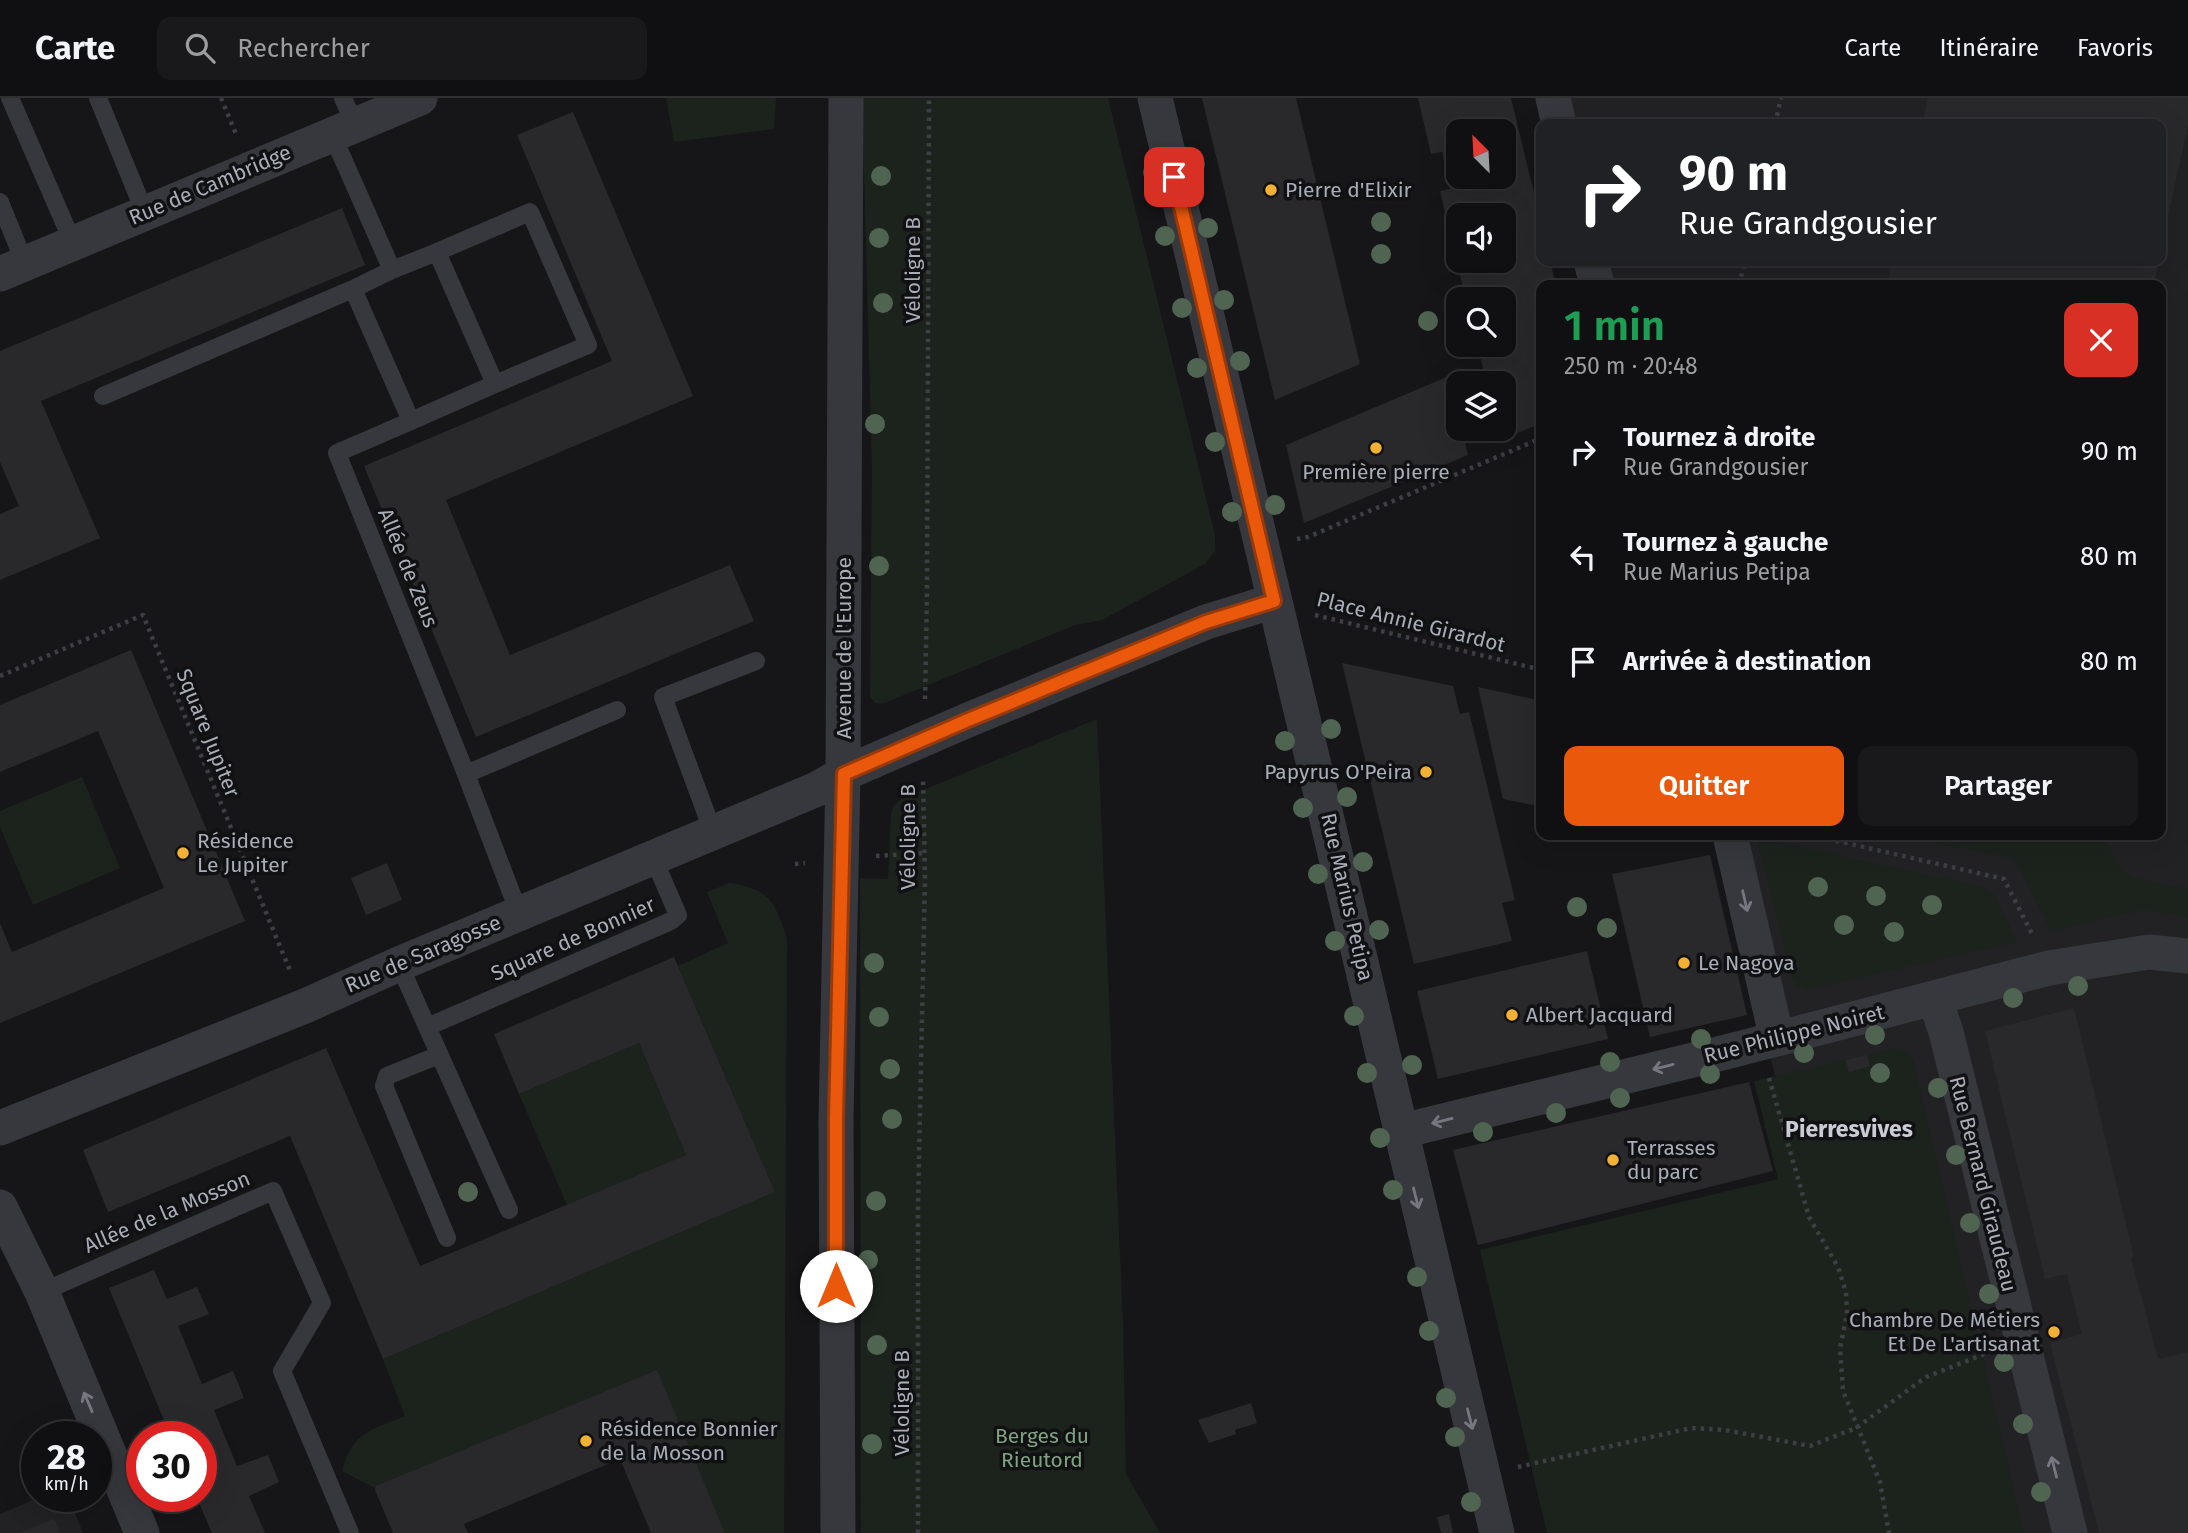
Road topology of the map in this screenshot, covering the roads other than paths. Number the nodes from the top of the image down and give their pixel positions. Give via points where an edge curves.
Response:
1 (10, 98) edge
2 (98, 98) edge
3 (420, 98) edge
4 (845, 98) edge
5 (1155, 98) edge
6 (1553, 98) edge
7 (343, 119) edge
8 (1558, 119) edge
9 (0, 202) edge
10 (145, 213) junction
11 (73, 243) junction
12 (437, 252) junction
13 (13, 269) edge
14 (392, 270) junction
15 (352, 289) junction
16 (495, 384) junction
17 (103, 396) dead end
18 (411, 421) junction
19 (1274, 601) junction
20 (756, 661) dead end
21 (617, 710) dead end
22 (466, 774) junction
23 (844, 774) junction
24 (713, 832) junction
25 (1731, 840) edge
26 (653, 857) junction
27 (519, 913) junction
28 (2188, 956) edge
29 (400, 964) junction
30 (1936, 999) junction
31 (427, 1027) junction
32 (1777, 1039) junction
33 (439, 1055) junction
34 (0, 1128) edge
35 (1402, 1131) junction
36 (0, 1207) edge
37 (509, 1210) dead end
38 (447, 1238) dead end
39 (42, 1292) junction
40 (142, 1533) edge
41 (350, 1533) edge
42 (838, 1533) edge
43 (1497, 1533) edge
44 (2070, 1533) edge

1 - 11 lane
2 - 10 lane
3 - 7 street, Rue de Cambridge
4 - 23 street, Avenue de l'Europe
5 - 19 street, Rue Marius Petipa
6 - 8 street
7 - 10 street, Rue de Cambridge
7 - 14 lane
9 - 13 lane
10 - 11 street, Rue de Cambridge
11 - 13 street, Rue de Cambridge
12 - 14 lane, Allée de Zeus
12 - 16 lane
12 - 16 lane, Allée de Zeus via 530,212 588,345
14 - 15 lane, Allée de Zeus
15 - 17 lane, Allée de Zeus
15 - 18 lane
16 - 18 lane, Allée de Zeus
18 - 22 lane, Allée de Zeus via 337,453
19 - 23 street, Rue de Saragosse via 1206,622
19 - 35 street, Rue Marius Petipa
20 - 24 lane via 663,697
21 - 22 lane
22 - 27 lane, Allée de Zeus
23 - 24 street, Rue de Saragosse
23 - 42 street, Avenue de l'Europe via 836,1119
24 - 26 street, Rue de Saragosse
25 -> 32 street
26 - 27 street, Rue de Saragosse
26 - 31 lane, Square de Bonnier via 678,915 671,921
27 - 29 street, Rue de Saragosse
28 - 30 street, Rue Philippe Noiret via 2148,952 2049,968
29 - 31 lane
29 - 34 street, Rue de Saragosse
30 - 32 street, Rue Philippe Noiret
44 -> 30 street, Rue Bernard Giraudeau
31 - 33 lane
32 -> 35 street, Rue Philippe Noiret
33 - 37 lane
33 - 38 lane via 387,1076 384,1086
35 -> 43 street, Rue Marius Petipa
36 - 39 street
40 -> 39 street
39 - 41 lane, Allée de la Mosson via 273,1191 322,1303 282,1371

